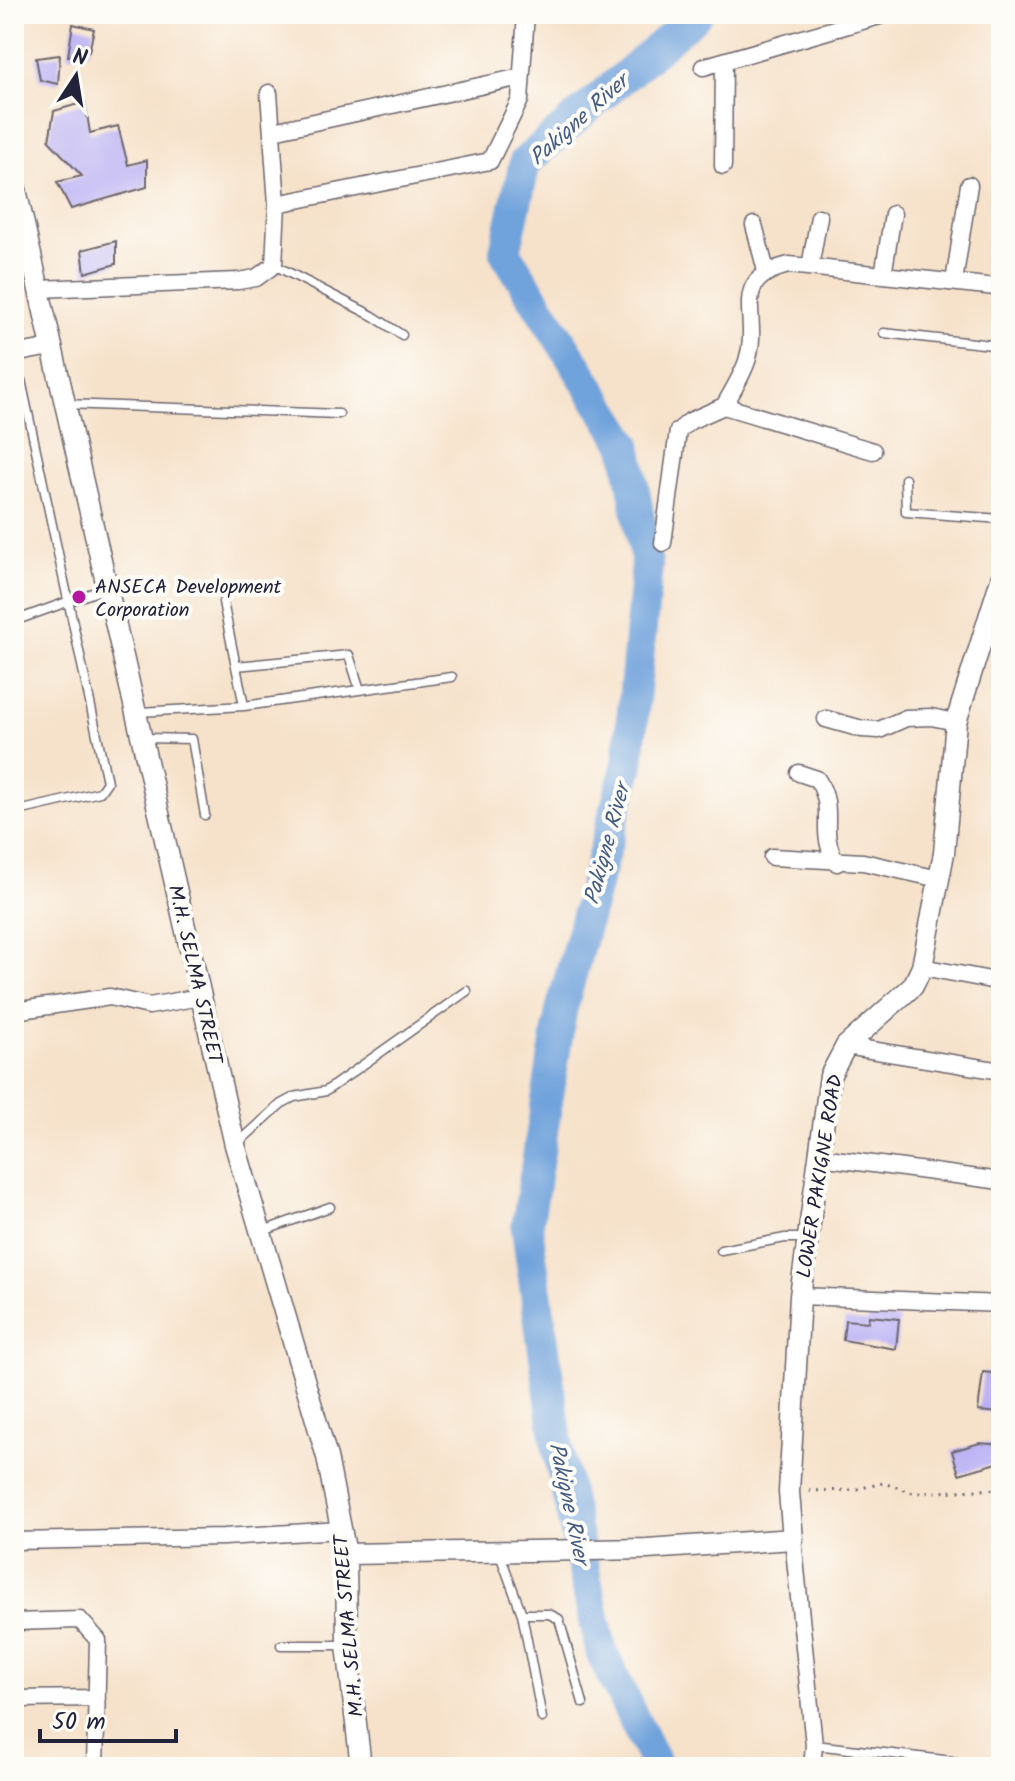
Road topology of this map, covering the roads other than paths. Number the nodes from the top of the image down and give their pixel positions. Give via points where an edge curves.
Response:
1 (526, 14) edge
2 (886, 14) edge
3 (724, 61) junction
4 (703, 67) dead end
5 (521, 77) junction
6 (269, 93) dead end
7 (273, 131) junction
8 (723, 166) dead end
9 (14, 181) edge
10 (969, 185) dead end
11 (277, 204) junction
12 (893, 214) dead end
13 (819, 217) dead end
14 (754, 225) dead end
15 (274, 265) junction
16 (810, 267) junction
17 (766, 271) junction
18 (883, 275) junction
19 (954, 282) junction
20 (999, 287) edge
21 (38, 289) junction
22 (884, 333) dead end
23 (402, 335) dead end
24 (1001, 346) edge
25 (51, 347) junction
26 (14, 354) edge
27 (21, 380) dead end
28 (64, 404) junction
29 (724, 406) junction
30 (339, 414) dead end
31 (873, 451) dead end
32 (905, 479) dead end
33 (1001, 519) edge
34 (663, 543) dead end
35 (1000, 586) edge
36 (106, 588) junction
37 (70, 601) junction
38 (223, 602) dead end
39 (14, 621) edge
40 (236, 666) junction
41 (452, 677) dead end
42 (360, 690) junction
43 (244, 706) junction
44 (139, 712) junction
45 (826, 719) dead end
46 (956, 722) junction
47 (144, 738) junction
48 (799, 773) dead end
49 (14, 812) edge
50 (205, 815) dead end
51 (772, 857) dead end
52 (837, 863) junction
53 (939, 879) junction
54 (922, 967) junction
55 (1001, 982) edge
56 (467, 991) dead end
57 (200, 997) junction
58 (14, 1011) edge
59 (846, 1046) junction
60 (1001, 1071) edge
61 (235, 1145) junction
62 (820, 1157) junction
63 (1001, 1181) edge
64 (330, 1207) dead end
65 (262, 1231) junction
66 (808, 1238) junction
67 (721, 1250) dead end
68 (800, 1296) junction
69 (1001, 1304) edge
70 (341, 1530) junction
71 (793, 1539) junction
72 (14, 1541) edge
73 (499, 1551) junction
74 (346, 1554) junction
75 (522, 1614) junction
76 (14, 1622) edge
77 (281, 1645) dead end
78 (347, 1645) junction
79 (97, 1698) junction
80 (14, 1699) edge
81 (583, 1703) dead end
82 (542, 1718) dead end
83 (814, 1745) junction
84 (953, 1761) dead end
85 (95, 1767) edge
86 (361, 1767) edge
87 (812, 1767) edge

1 - 5 street
2 - 3 street
3 - 4 street
3 - 8 street
5 - 7 street
5 - 11 street via 520,100 490,161
6 - 7 street
7 - 11 street
9 - 21 street, M.H. SELMA STREET
10 - 19 street
11 - 15 street
12 - 18 street
13 - 16 street
14 - 17 street
15 - 21 street via 256,278 238,281
15 - 23 lane
16 - 17 street
16 - 18 street
17 - 29 street via 751,288 747,360
18 - 19 street
19 - 20 street
21 - 25 street, M.H. SELMA STREET
22 - 24 lane
25 - 26 street
25 - 28 street, M.H. SELMA STREET
27 - 37 lane
28 - 30 lane
28 - 36 street, M.H. SELMA STREET
29 - 31 street
29 - 34 street via 678,431
32 - 33 lane via 906,512
35 - 46 street, LOWER PAKIGNE ROAD
36 - 37 lane
36 - 44 street, M.H. SELMA STREET
37 - 39 lane
37 - 49 lane via 106,787
38 - 40 lane
40 - 42 lane via 349,655
40 - 43 lane
41 - 42 lane
42 - 43 lane
43 - 44 lane
44 - 47 street, M.H. SELMA STREET
45 - 46 street via 879,730 906,718
46 - 53 street, LOWER PAKIGNE ROAD
47 - 50 lane via 192,739
47 - 57 street, M.H. SELMA STREET
48 - 52 street via 817,779 828,796 826,846
51 - 52 street
52 - 53 street via 863,862
53 - 54 street, LOWER PAKIGNE ROAD
54 - 55 street
54 - 59 street, LOWER PAKIGNE ROAD via 913,986
56 - 61 lane via 326,1091 281,1104
57 - 58 street via 146,1006 110,997
57 - 61 street, M.H. SELMA STREET
59 - 60 street
59 - 62 street, LOWER PAKIGNE ROAD via 830,1076
61 - 65 street, M.H. SELMA STREET
62 - 63 street
62 - 66 street, LOWER PAKIGNE ROAD
64 - 65 lane
65 - 70 street, M.H. SELMA STREET via 327,1457
66 - 67 lane
66 - 68 street, LOWER PAKIGNE ROAD
68 - 69 street
68 - 71 street, LOWER PAKIGNE ROAD via 789,1492
70 - 72 street
70 - 74 street, M.H. SELMA STREET
71 - 73 street via 647,1549
71 - 83 street, LOWER PAKIGNE ROAD
73 - 74 street
73 - 75 lane
74 - 78 street, M.H. SELMA STREET
75 - 81 lane via 559,1619
75 - 82 lane
76 - 79 street via 80,1620 98,1640
77 - 78 lane
78 - 86 street, M.H. SELMA STREET
79 - 80 street
79 - 85 street
83 - 84 lane
83 - 87 street, LOWER PAKIGNE ROAD

